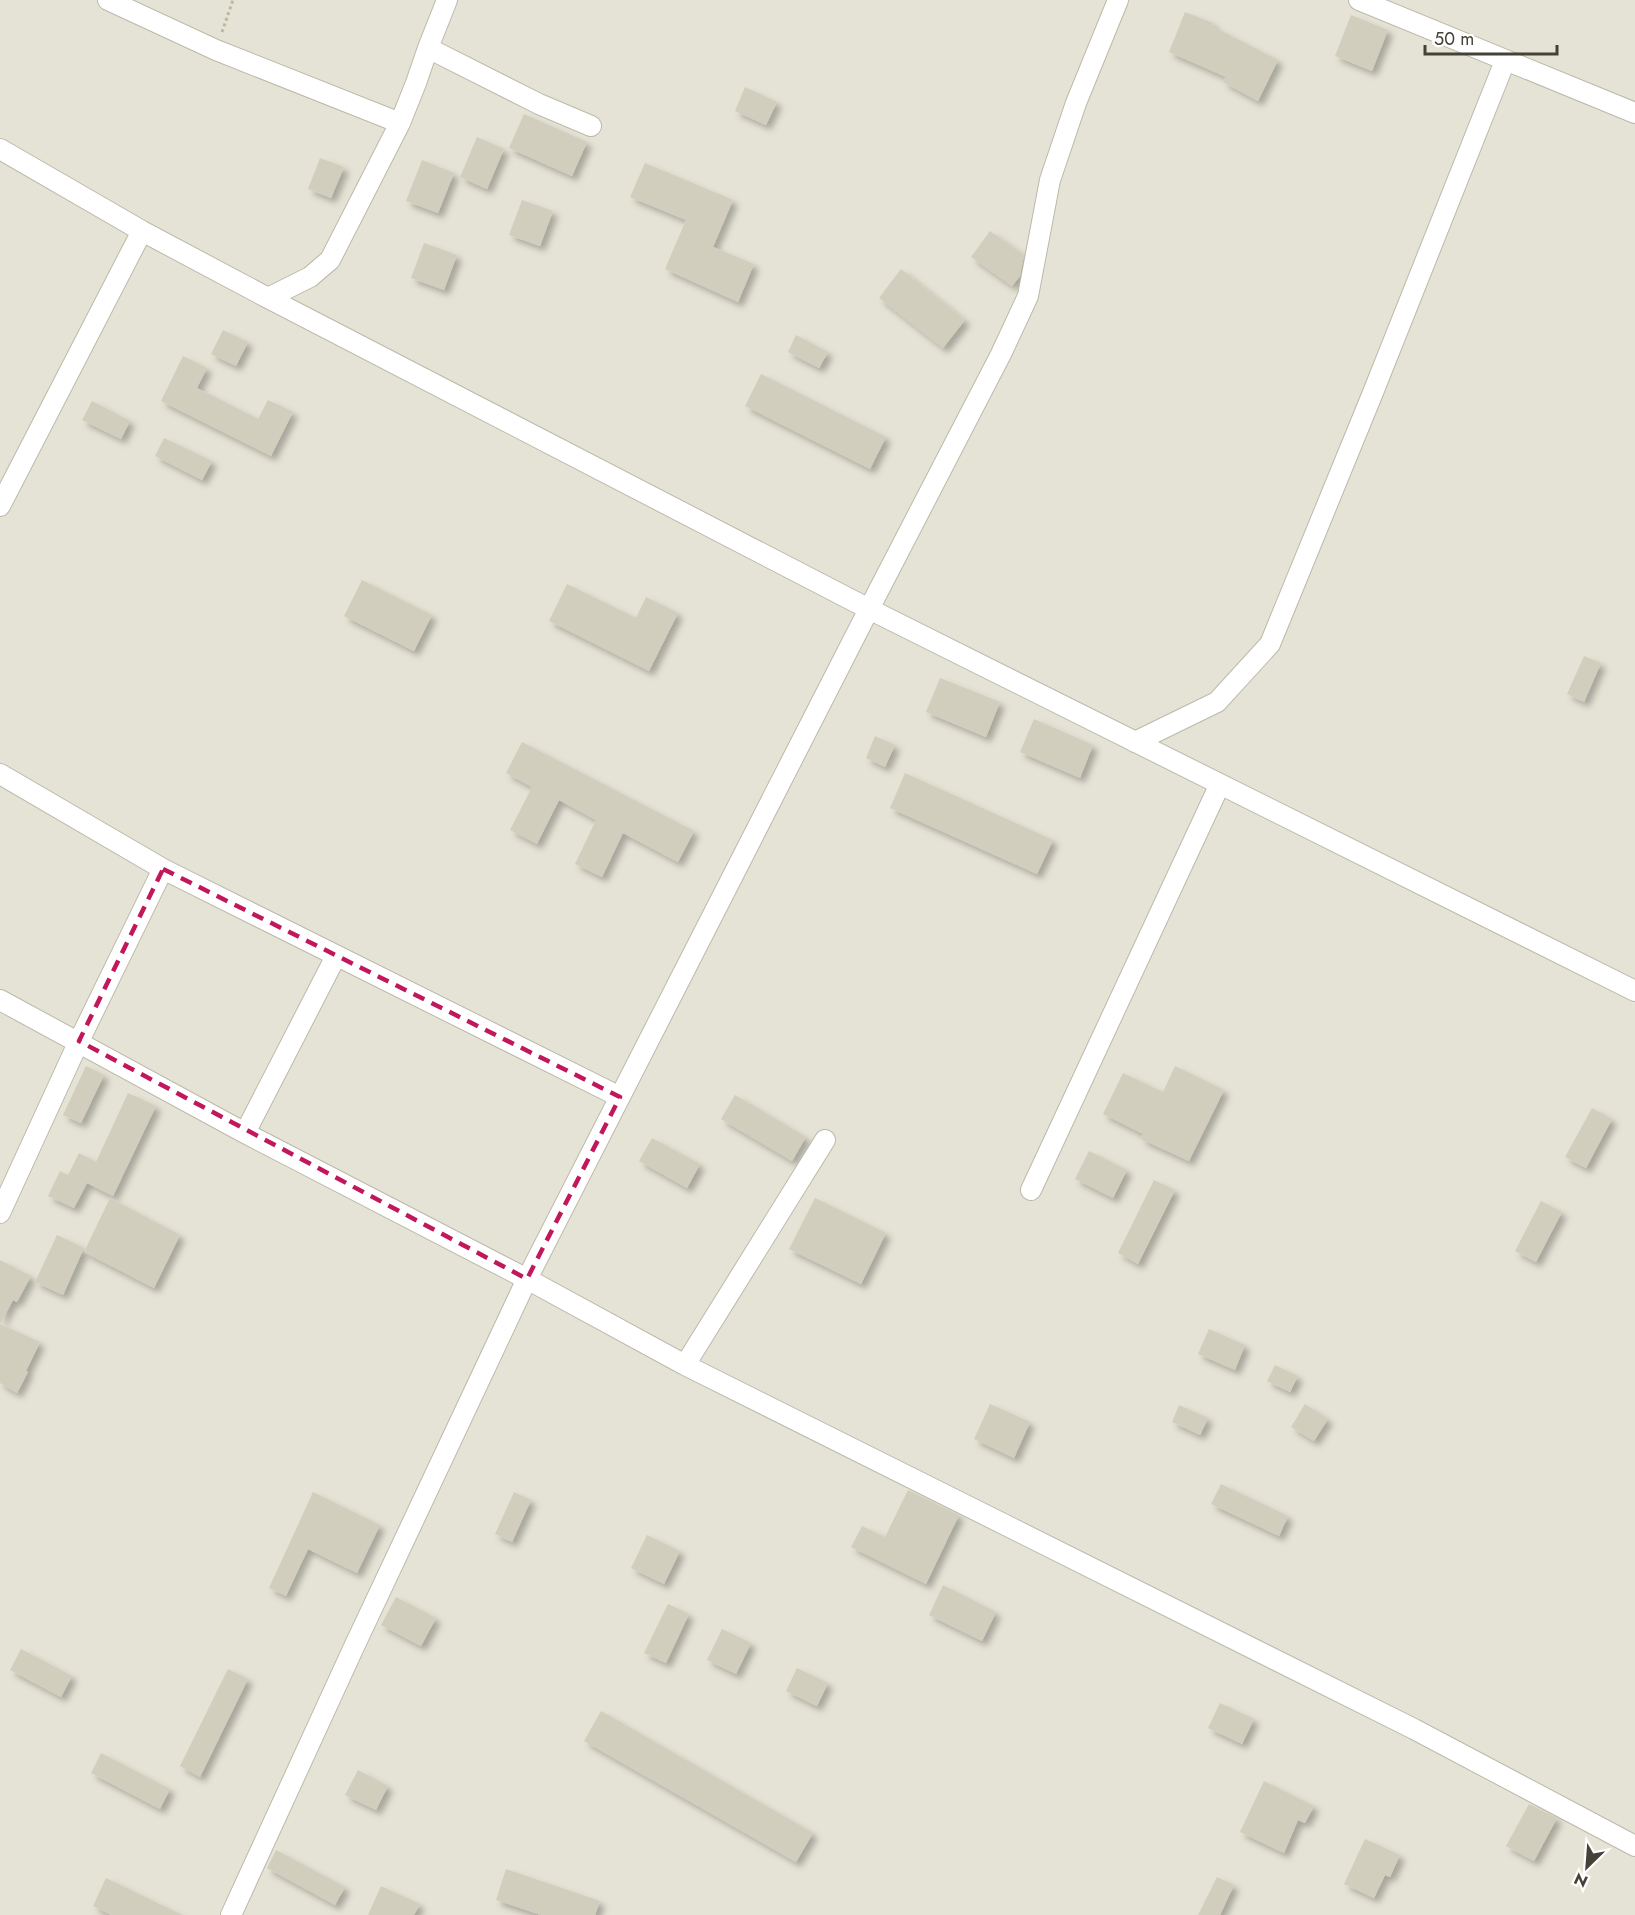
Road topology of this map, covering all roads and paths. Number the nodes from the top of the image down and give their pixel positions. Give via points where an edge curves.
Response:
1 (108, 0) edge
2 (233, 0) edge
3 (447, 0) edge
4 (1118, 0) edge
5 (1359, 0) edge
6 (428, 48) junction
7 (216, 50) junction
8 (1505, 61) junction
9 (1635, 113) edge
10 (400, 123) junction
11 (591, 126) dead end
12 (0, 149) edge
13 (142, 231) junction
14 (268, 298) junction
15 (0, 506) edge
16 (869, 609) junction
17 (1135, 742) junction
18 (0, 774) edge
19 (1220, 784) junction
20 (163, 869) junction
21 (336, 956) junction
22 (1635, 991) edge
23 (0, 999) edge
24 (79, 1041) junction
25 (620, 1097) junction
26 (245, 1133) junction
27 (825, 1140) dead end
28 (1031, 1190) dead end
29 (0, 1213) edge
30 (527, 1279) junction
31 (684, 1365) junction
32 (1635, 1846) edge
33 (231, 1915) edge

1 - 7 street
2 - 7 path
3 - 6 street
4 - 16 street via 1050,180 1028,296
5 - 8 street
6 - 10 street
6 - 11 street
7 - 10 street
8 - 9 street
8 - 17 street via 1270,644 1217,702
10 - 14 street via 330,260 310,277
12 - 13 street
13 - 14 street
13 - 15 street
14 - 16 street
16 - 17 street
16 - 25 street
17 - 19 street
18 - 20 street
19 - 22 street
19 - 28 street
20 - 21 street
20 - 24 street
21 - 25 street
21 - 26 street
23 - 24 street
24 - 26 street
24 - 29 street
25 - 30 street
26 - 30 street
27 - 31 street
30 - 31 street
30 - 33 street
31 - 32 street via 1414,1729

